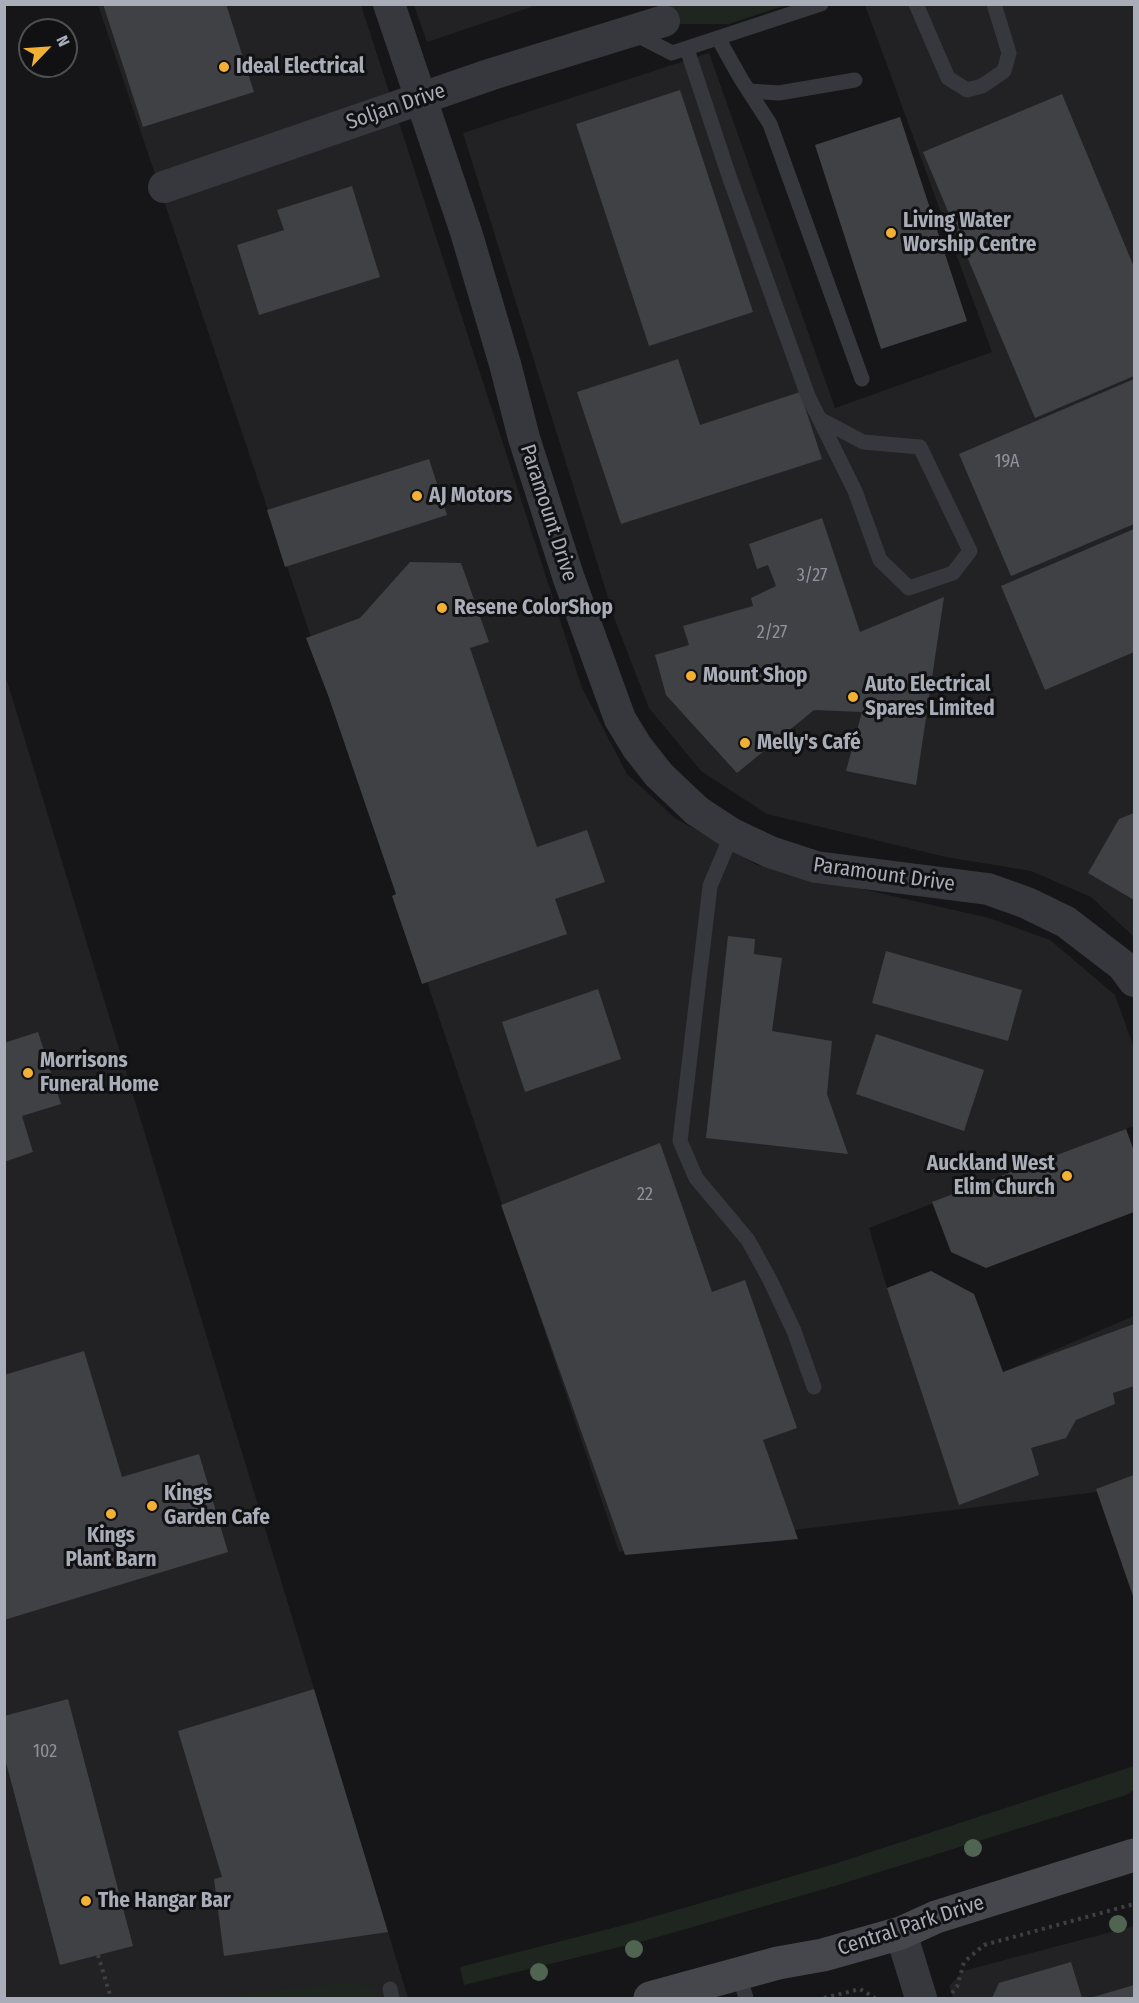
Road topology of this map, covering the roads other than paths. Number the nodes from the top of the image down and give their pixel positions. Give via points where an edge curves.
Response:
1 (389, 4) edge
2 (821, 4) edge
3 (916, 4) edge
4 (994, 4) edge
5 (664, 21) dead end
6 (630, 32) junction
7 (718, 38) junction
8 (687, 49) junction
9 (855, 80) dead end
10 (749, 91) junction
11 (421, 99) junction
12 (164, 188) dead end
13 (862, 379) dead end
14 (820, 418) junction
15 (732, 834) junction
16 (1130, 966) edge
17 (814, 1387) dead end
18 (1134, 1855) edge
19 (901, 1934) junction
20 (743, 1986) edge
21 (650, 1998) edge
22 (934, 1998) edge

1 - 11 street, Paramount Drive
2 - 7 lane
3 - 4 lane via 948,78 967,90 982,86 1004,71 1009,52
5 - 6 street, Soljan Drive
6 - 8 lane via 672,53
6 - 11 street, Soljan Drive
7 - 8 lane
7 - 10 lane
8 - 14 lane via 808,396
9 - 10 lane via 779,93
10 - 13 lane via 770,124
11 - 12 street, Soljan Drive
11 - 15 street, Paramount Drive via 466,232 568,576 620,719 659,775 697,811
14 - 14 lane via 855,491 880,560 909,588 953,573 970,551 920,447 864,442
15 - 16 street, Paramount Drive via 816,867 988,889 1066,922
15 - 17 lane via 710,886 680,1141 696,1178 748,1240 770,1280
18 - 19 main road, Central Park Drive via 936,1917
19 - 20 main road, Central Park Drive via 778,1963
19 - 22 street
20 - 21 main road, Central Park Drive

